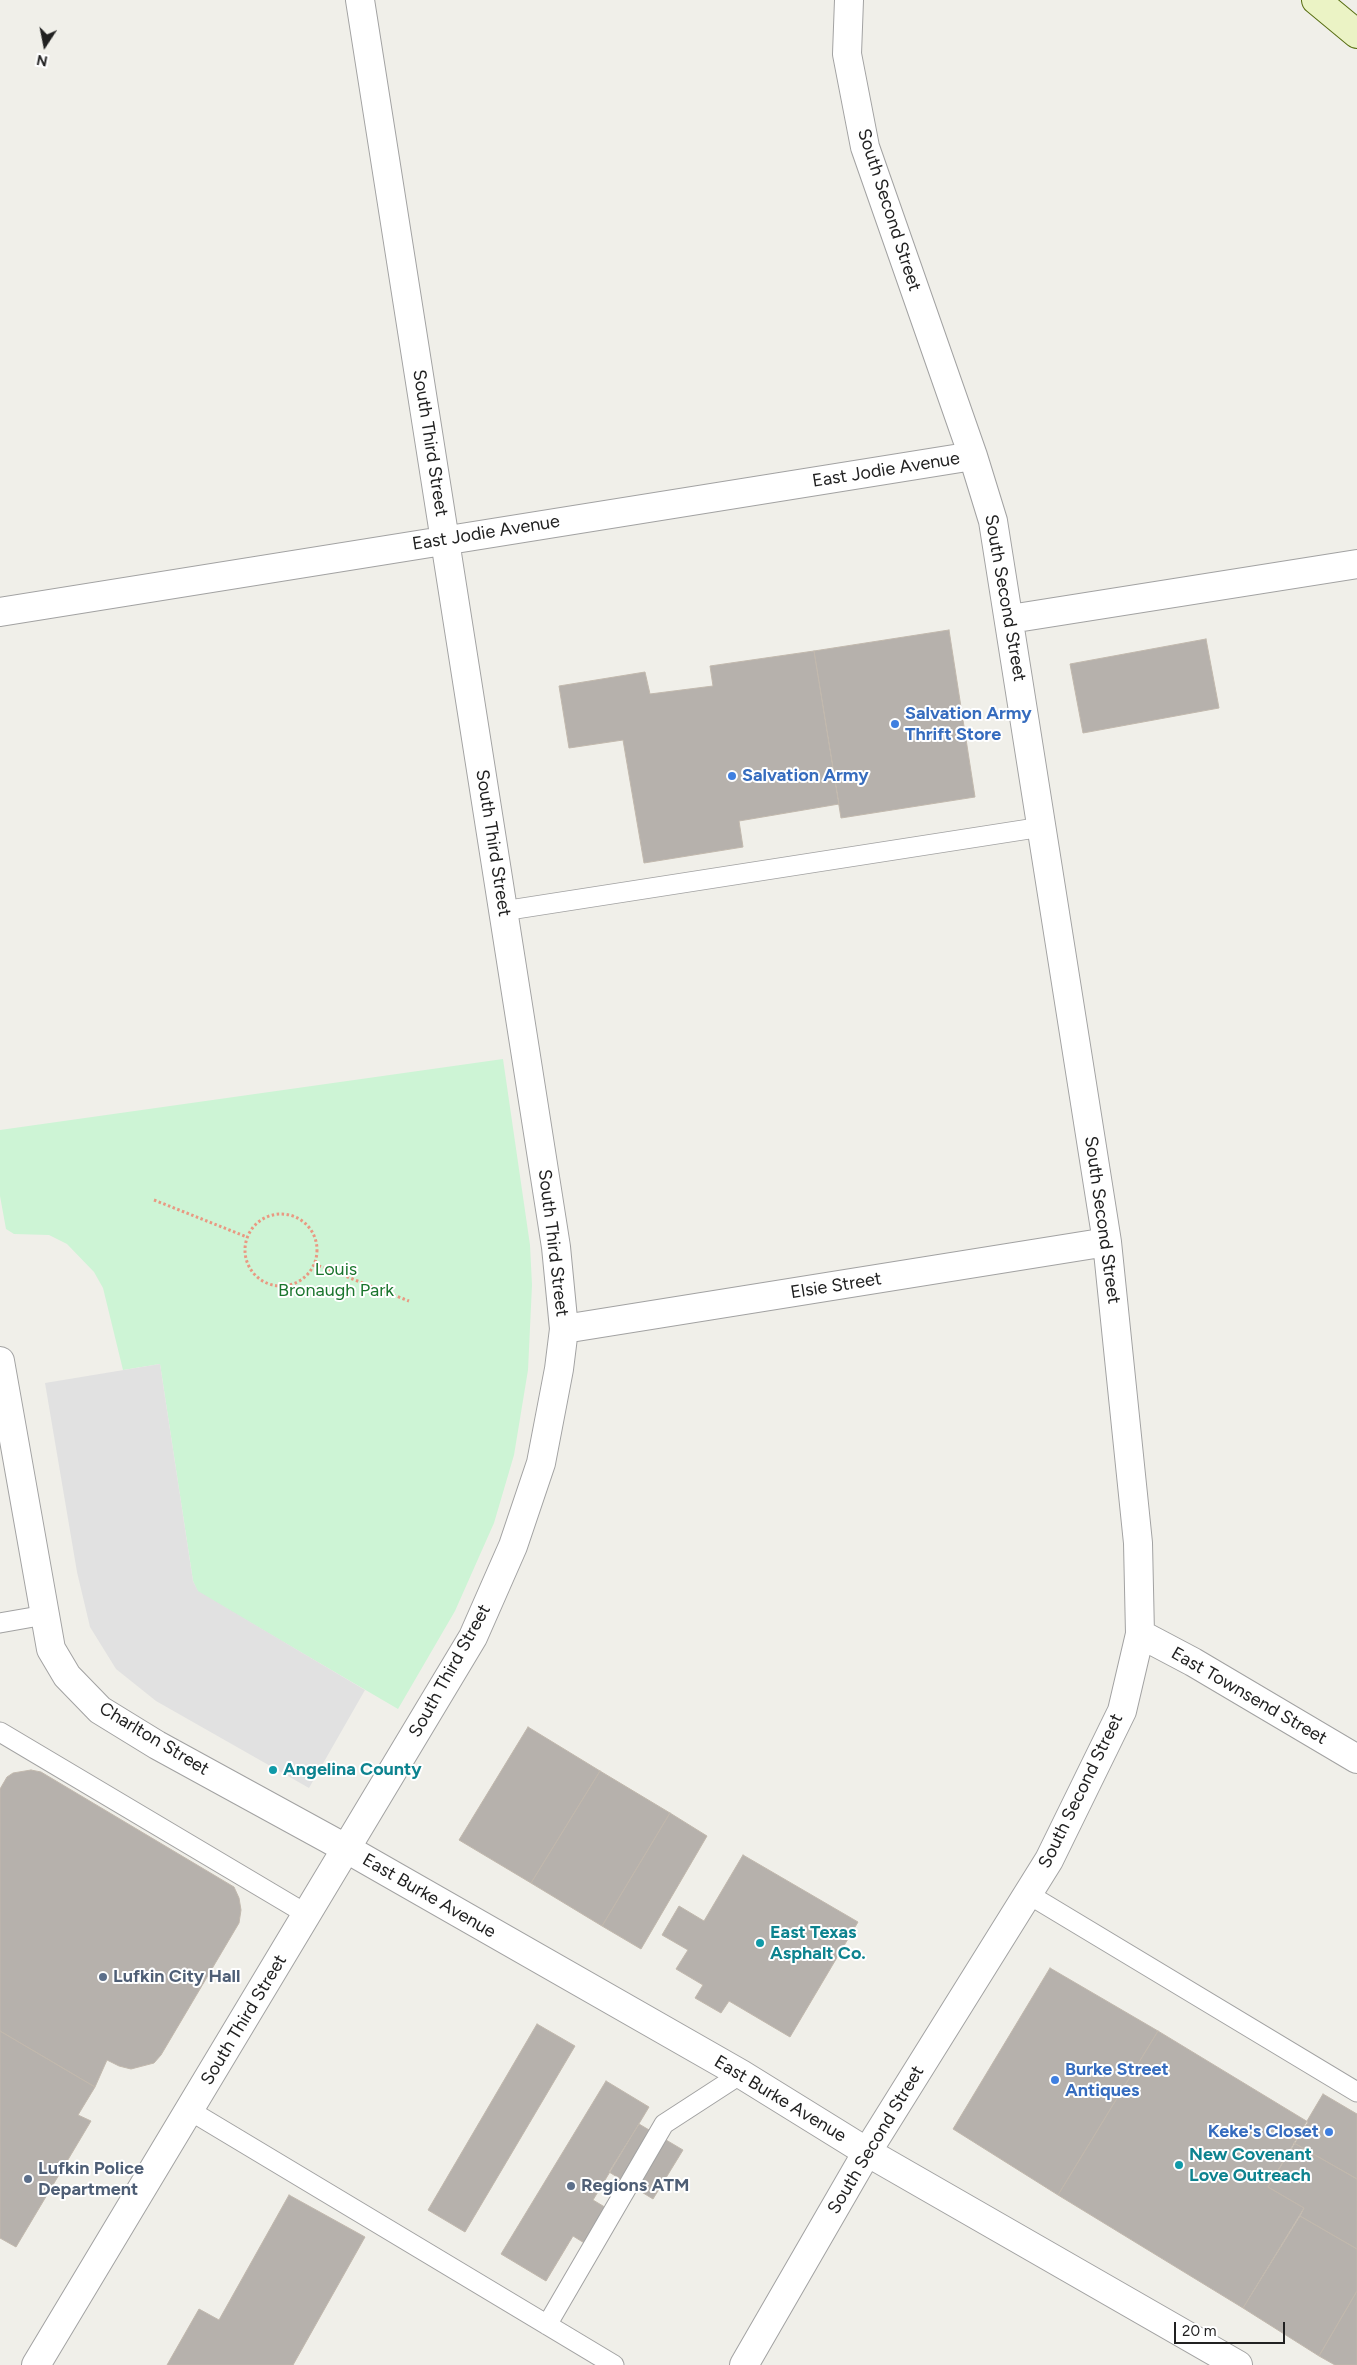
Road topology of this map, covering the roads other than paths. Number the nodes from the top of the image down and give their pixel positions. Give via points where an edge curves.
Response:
1 (360, 0) edge
2 (849, 0) edge
3 (1316, 0) edge
4 (1357, 34) edge
5 (973, 456) junction
6 (445, 539) junction
7 (1357, 564) edge
8 (0, 612) edge
9 (1010, 619) junction
10 (1042, 827) junction
11 (503, 911) junction
12 (1107, 1242) junction
13 (564, 1329) junction
14 (0, 1361) edge
15 (45, 1615) junction
16 (0, 1623) edge
17 (1140, 1634) junction
18 (0, 1732) edge
19 (1357, 1759) edge
20 (347, 1849) junction
21 (1028, 1894) junction
22 (308, 1915) junction
23 (741, 2074) junction
24 (1357, 2092) edge
25 (189, 2110) junction
26 (867, 2152) junction
27 (547, 2325) junction
28 (36, 2365) edge
29 (614, 2365) edge
30 (744, 2365) edge
31 (1238, 2365) edge

1 - 6 street, South Third Street
2 - 5 street, South Second Street via 848,54 866,148
3 - 4 main road
5 - 6 street, East Jodie Avenue
5 - 9 street, South Second Street via 993,521
6 - 8 street, East Jodie Avenue
6 - 11 street, South Third Street
7 - 9 street
9 - 10 street, South Second Street
10 - 11 lane
10 - 12 street, South Second Street
11 - 13 street, South Third Street via 556,1247
12 - 13 street, Elsie Street
12 - 17 street, South Second Street via 1138,1543
13 - 20 street, South Third Street via 541,1463 513,1546 473,1637
14 - 15 street, Charlton Street
15 - 16 lane
15 - 20 street, Charlton Street via 52,1648 67,1676 100,1710 157,1745
17 - 19 street, East Townsend Street
17 - 21 street, South Second Street via 1122,1712 1049,1860
18 - 22 lane
20 - 22 street, South Third Street
20 - 23 street, East Burke Avenue
21 - 24 lane
21 - 26 street, South Second Street
22 - 25 street, South Third Street
23 - 26 street, East Burke Avenue
23 - 27 lane via 664,2124
25 - 27 lane
25 - 28 street, South Third Street
26 - 30 street, South Second Street
26 - 31 street, East Burke Avenue
27 - 29 lane

